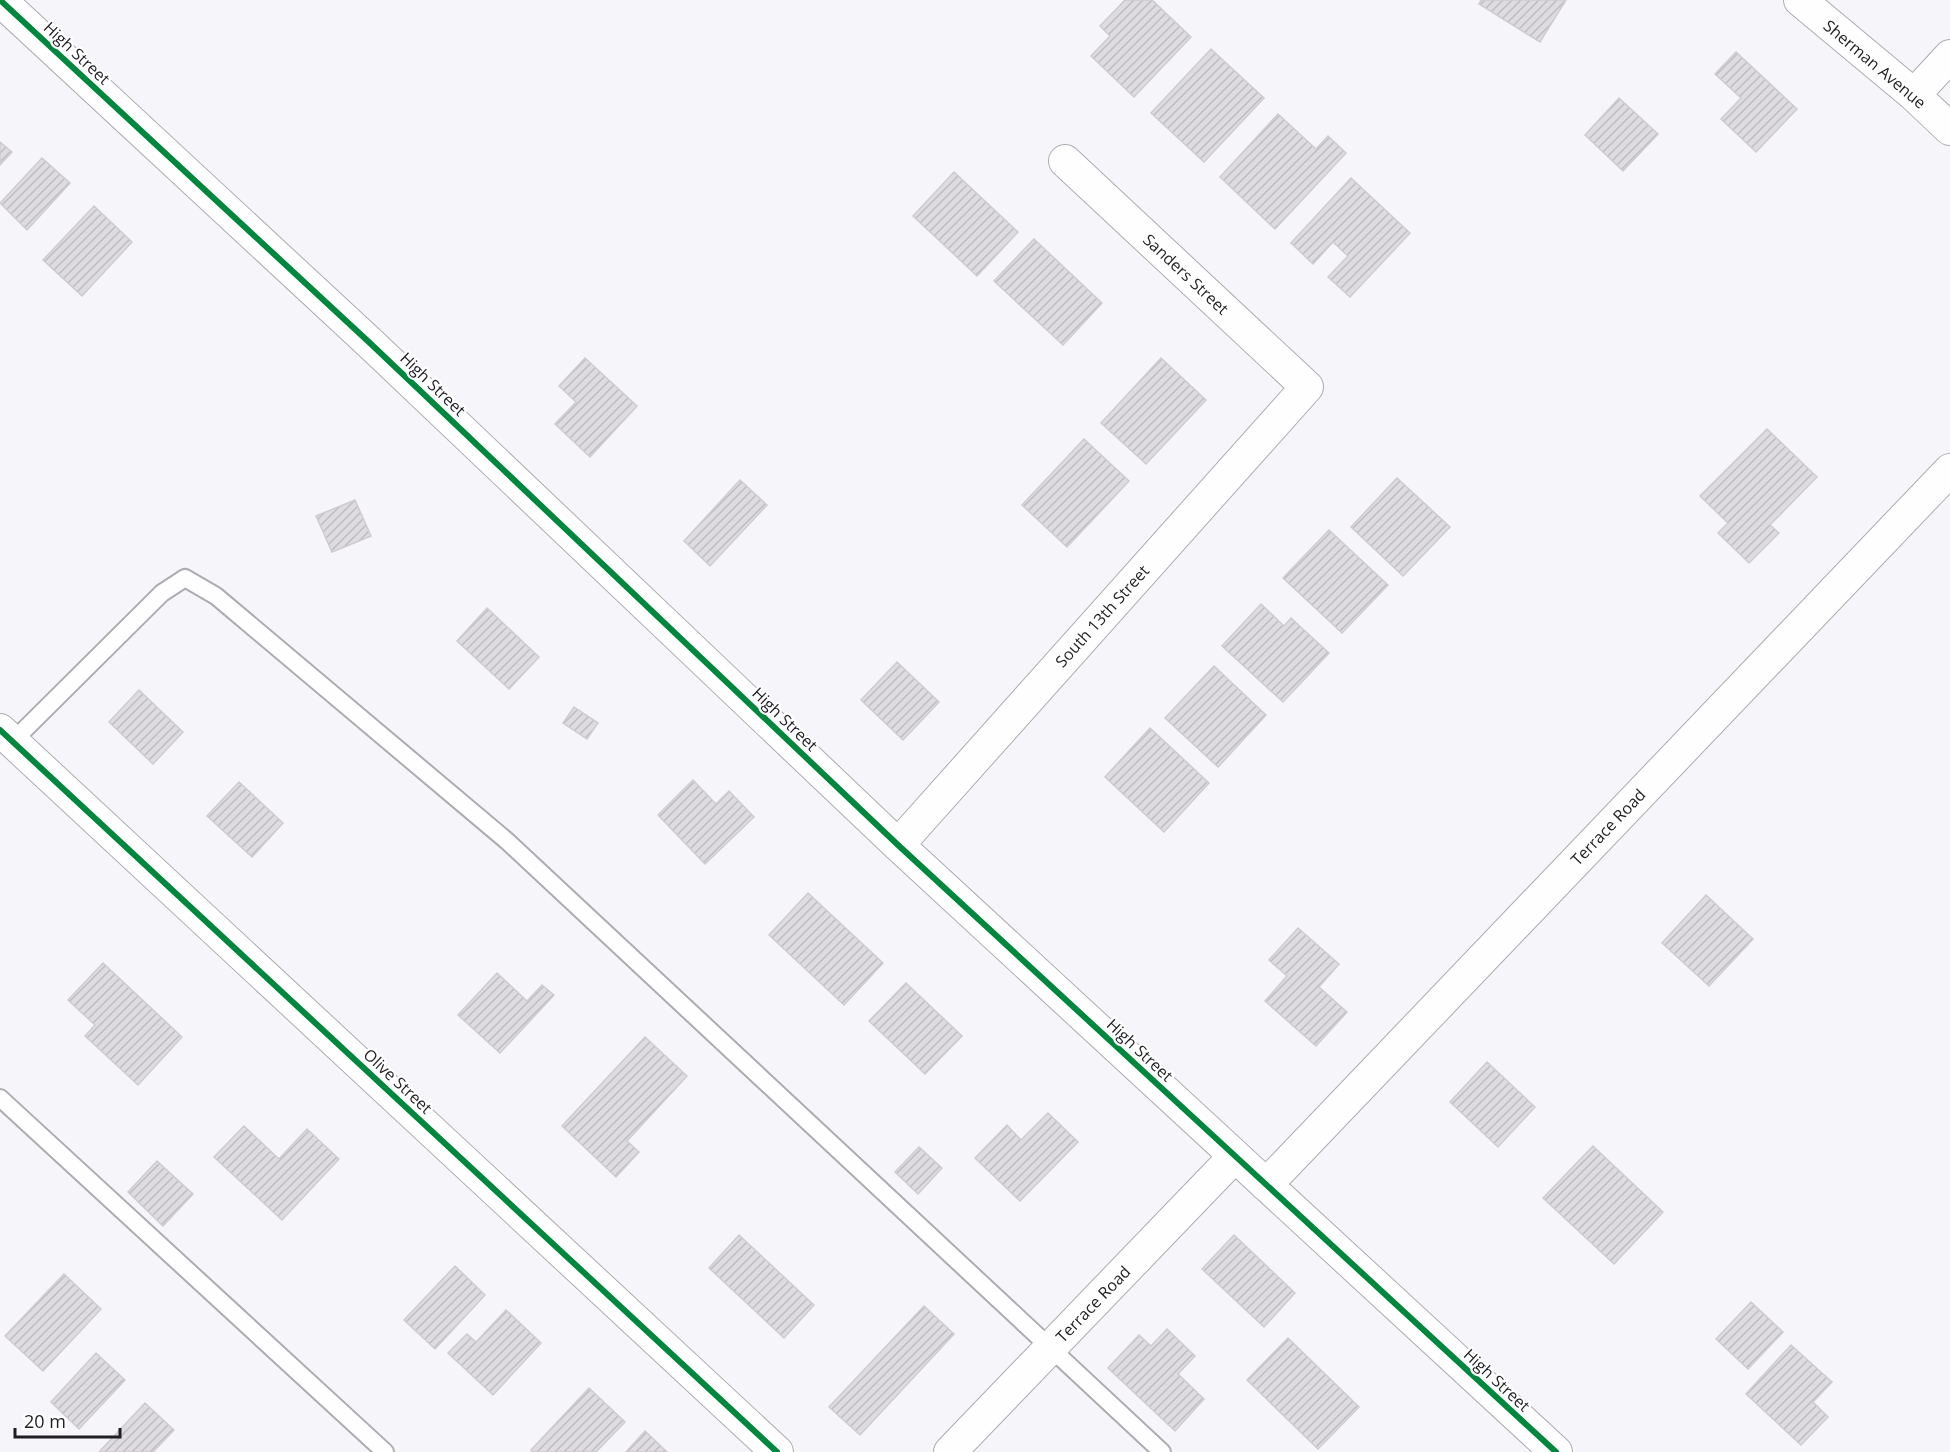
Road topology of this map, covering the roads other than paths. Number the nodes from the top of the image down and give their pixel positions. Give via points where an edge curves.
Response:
1 (0, 0) edge
2 (1800, 0) edge
3 (1950, 56) edge
4 (1914, 95) junction
5 (1950, 129) edge
6 (1065, 161) dead end
7 (1307, 387) joint
8 (1950, 470) edge
9 (4, 742) edge
10 (898, 845) junction
11 (0, 1098) edge
12 (1234, 1156) junction
13 (1266, 1185) junction
14 (1050, 1349) junction
15 (385, 1452) edge
16 (777, 1452) edge
17 (950, 1452) edge
18 (1162, 1452) edge
19 (1556, 1452) edge

1 - 10 street, High Street via 371,344
2 - 4 street, Sherman Avenue
3 - 4 street
4 - 5 street, Sherman Avenue
6 - 7 street, Sanders Street
7 - 10 street, South 13th Street
8 - 13 street, Terrace Road
9 - 14 lane via 162,593 185,578 206,590 507,840
9 - 16 street, Olive Street
10 - 12 street, High Street
11 - 15 lane
12 - 13 street, High Street
12 - 14 street, Terrace Road
13 - 19 street, High Street
14 - 17 street, Terrace Road
14 - 18 lane

